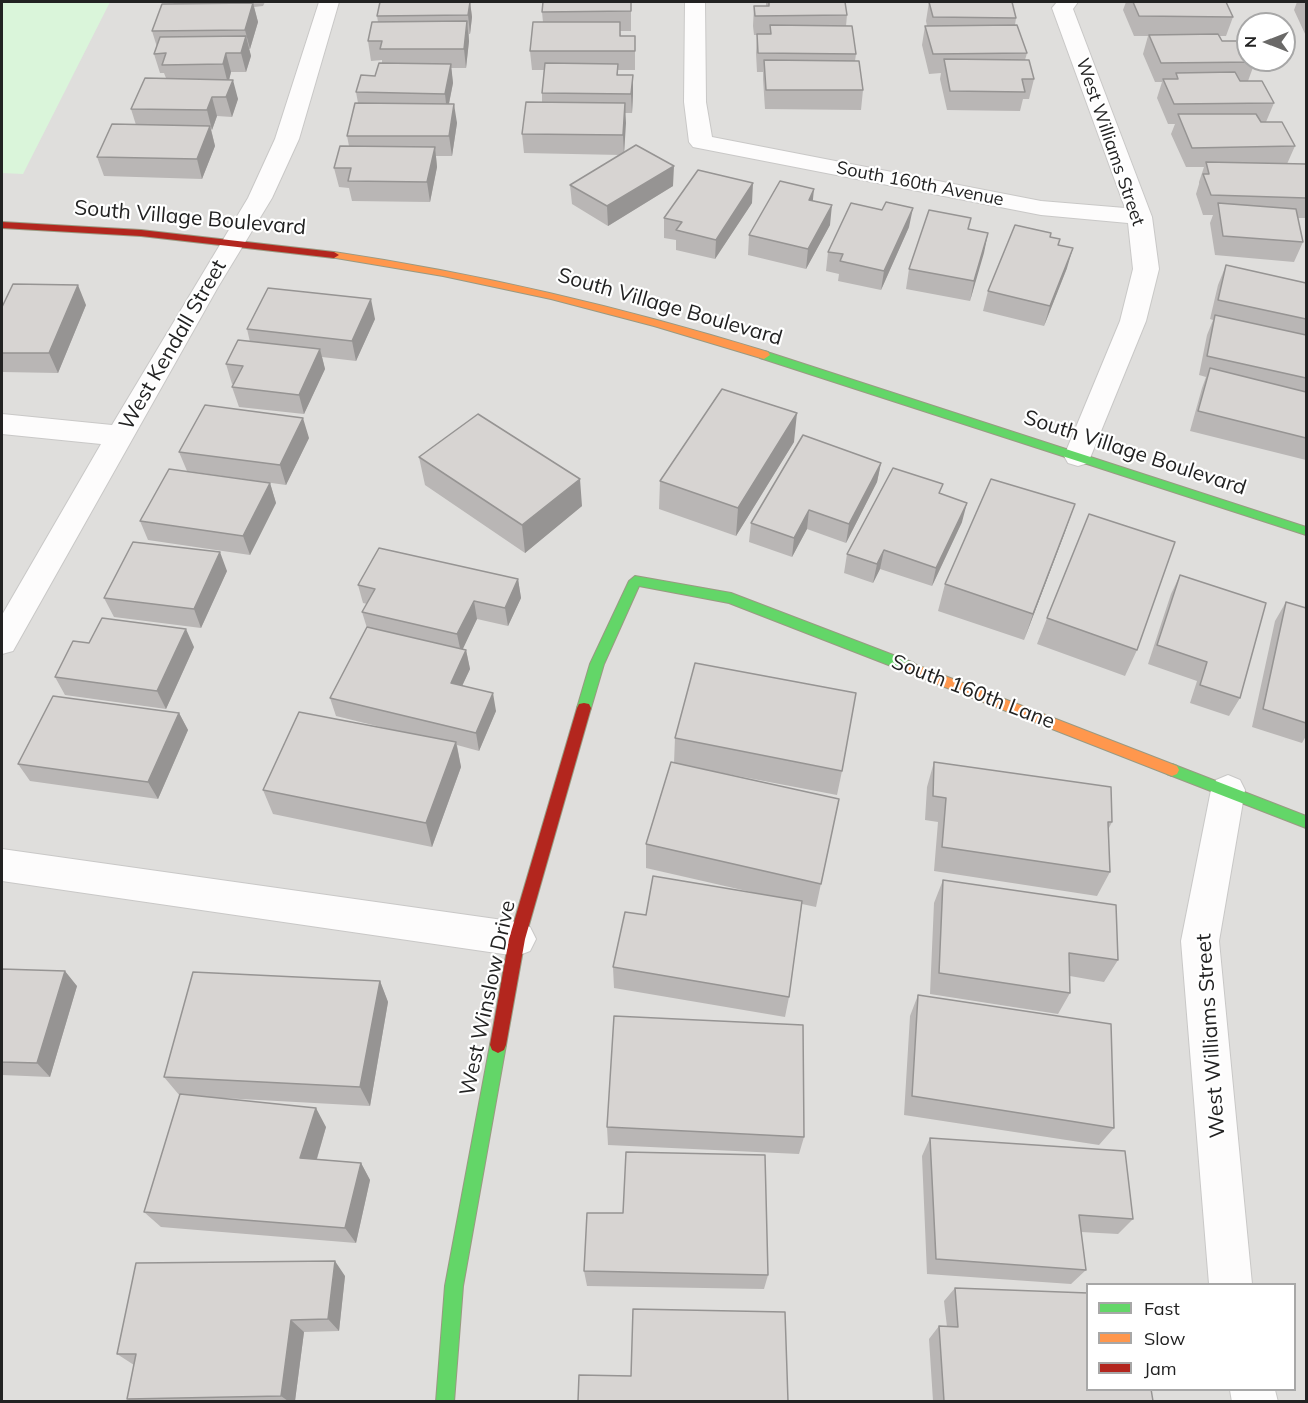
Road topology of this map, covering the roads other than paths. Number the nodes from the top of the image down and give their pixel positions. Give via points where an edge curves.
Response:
1 (329, 2) edge
2 (694, 2) edge
3 (1068, 2) edge
4 (1140, 217) junction
5 (2, 225) edge
6 (235, 240) junction
7 (2, 424) edge
8 (120, 436) junction
9 (1078, 456) junction
10 (1306, 531) edge
11 (635, 581) joint
12 (2, 642) edge
13 (1228, 790) junction
14 (1306, 822) edge
15 (2, 865) edge
16 (517, 939) junction
17 (1231, 1283) edge
18 (445, 1401) edge

1 - 6 street, West Kendall Street via 287,139 260,198
2 - 4 street, South 160th Avenue via 695,102 701,142 1041,208
3 - 4 street, West Williams Street via 1062,8
4 - 9 street, West Williams Street via 1146,269 1133,321
5 - 6 street, South Village Boulevard
6 - 8 street, West Kendall Street
6 - 9 street, South Village Boulevard via 390,262 553,295 627,314
7 - 8 street
8 - 12 street, West Kendall Street
9 - 10 street, South Village Boulevard
11 - 13 street, South 160th Lane via 731,598
11 - 16 street, West Winslow Drive via 597,664
13 - 14 street, South 160th Lane
13 - 17 street, West Williams Street via 1200,942
15 - 16 street
16 - 18 street, West Winslow Drive via 454,1286

